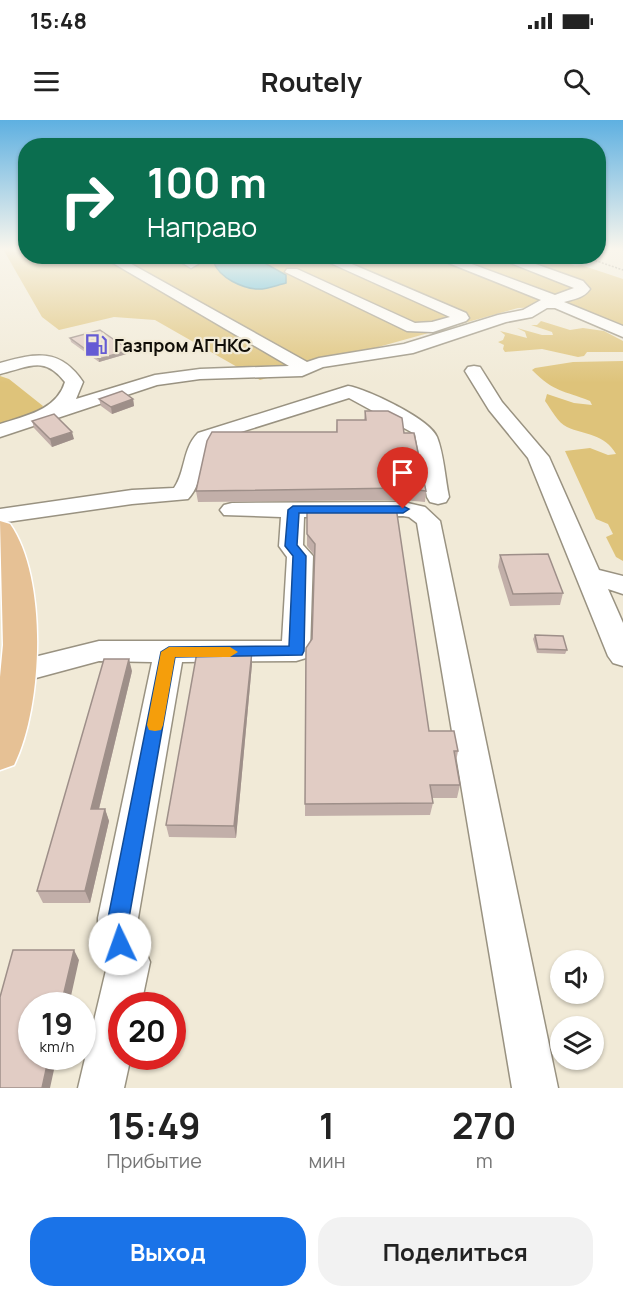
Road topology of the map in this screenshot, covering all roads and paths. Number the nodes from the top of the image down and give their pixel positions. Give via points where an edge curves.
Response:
1 (173, 293) edge
2 (338, 293) edge
3 (408, 293) edge
4 (536, 293) edge
5 (577, 293) edge
6 (623, 332) edge
7 (0, 369) edge
8 (307, 369) junction
9 (474, 371) dead end
10 (50, 413) junction
11 (0, 431) edge
12 (438, 497) dead end
13 (232, 510) dead end
14 (293, 510) junction
15 (3, 534) edge
16 (589, 576) junction
17 (623, 585) edge
18 (616, 624) edge
19 (169, 652) junction
20 (623, 656) edge
21 (21, 671) junction
22 (0, 753) edge
23 (101, 1088) edge
24 (535, 1088) edge

1 - 8 lane
2 - 3 lane via 413,328 433,327 461,318
4 - 5 lane via 554,300
6 - 8 lane via 557,304 547,304 527,314 503,318 407,350 330,360
7 - 10 lane via 35,360 50,360 60,366 73,379 73,387
8 - 10 lane via 165,378
9 - 16 lane via 491,403 538,457
10 - 11 lane
12 - 15 lane via 423,430 348,392 205,437 186,488 180,494 132,497
13 - 14 lane
14 - 19 lane via 291,546 300,556 296,651
14 - 24 lane via 403,509 417,512 428,521
15 - 21 main road via 21,620
16 - 17 lane
16 - 18 lane
18 - 20 lane
19 - 21 lane via 99,651
19 - 23 lane via 118,918 118,933 129,962
21 - 22 main road

